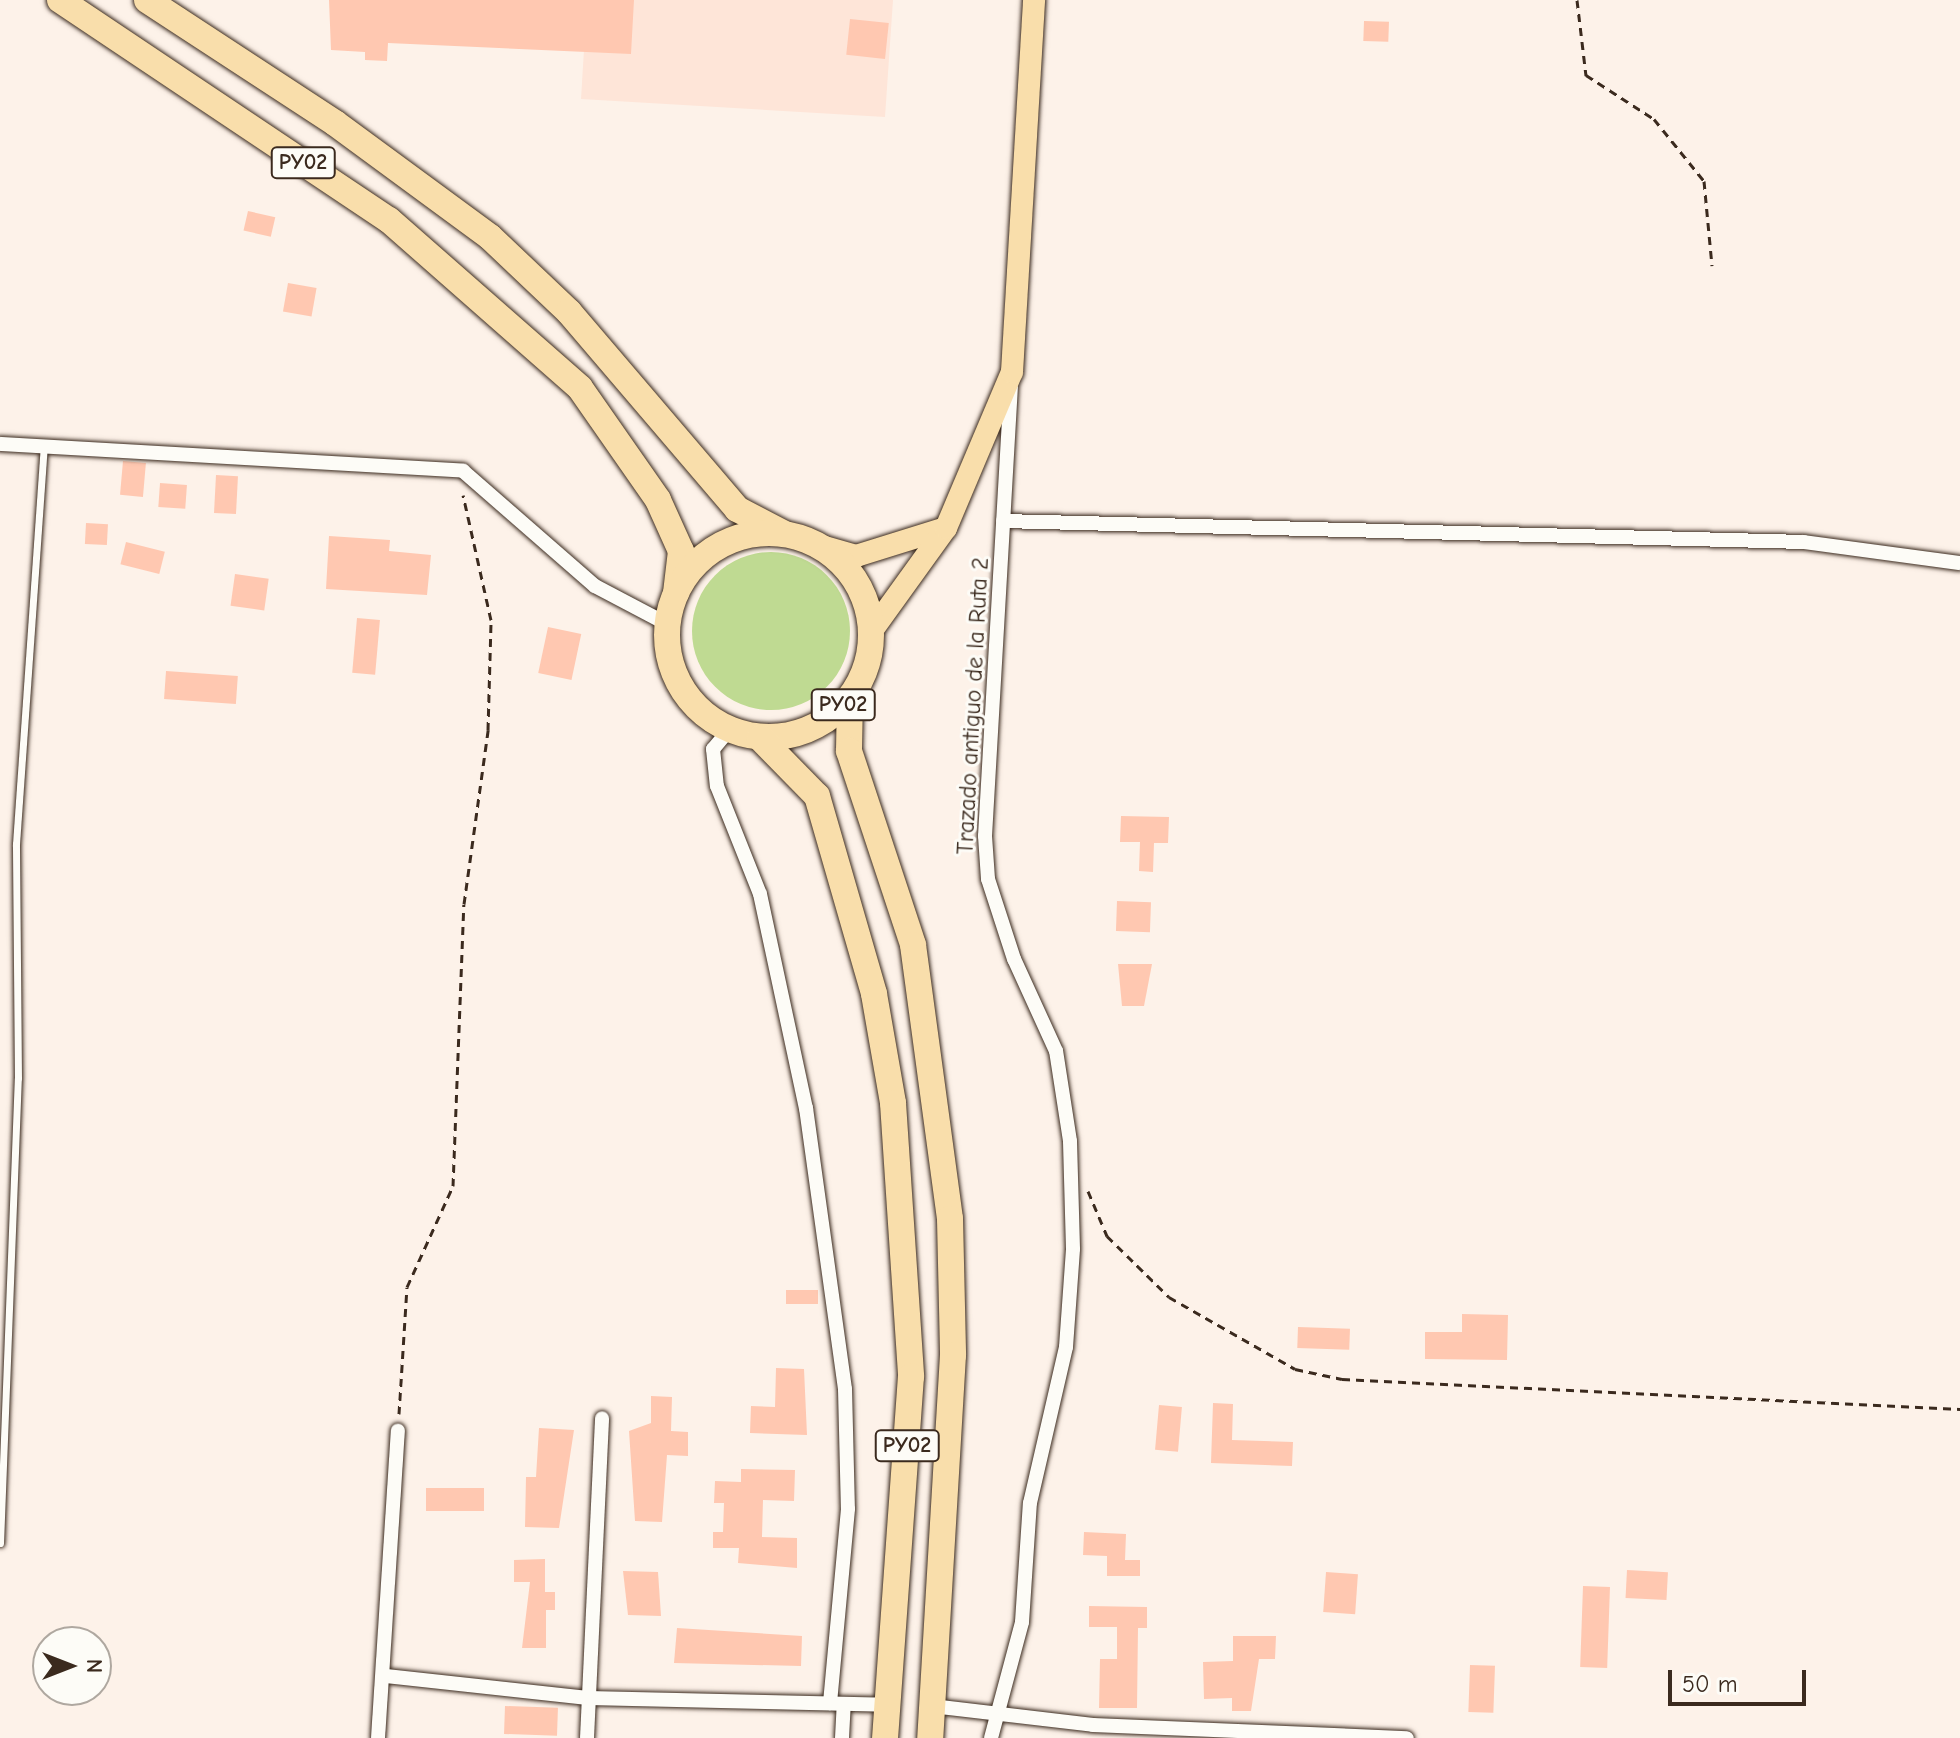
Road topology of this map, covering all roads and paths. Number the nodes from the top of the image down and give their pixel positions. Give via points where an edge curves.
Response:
1 (60, 0) edge
2 (147, 0) edge
3 (1034, 0) edge
4 (1577, 0) edge
5 (1712, 266) dead end
6 (1012, 372) junction
7 (0, 444) edge
8 (44, 447) junction
9 (463, 471) junction
10 (1003, 521) junction
11 (946, 528) junction
12 (785, 534) junction
13 (818, 545) junction
14 (1960, 563) edge
15 (676, 593) junction
16 (667, 624) junction
17 (871, 632) junction
18 (850, 698) junction
19 (729, 730) junction
20 (760, 738) junction
21 (1070, 1154) junction
22 (1960, 1409) edge
23 (602, 1418) dead end
24 (398, 1431) joint
25 (0, 1543) edge
26 (386, 1676) junction
27 (588, 1698) junction
28 (837, 1704) junction
29 (887, 1705) junction
30 (932, 1706) junction
31 (994, 1713) junction
32 (378, 1738) edge
33 (587, 1738) edge
34 (842, 1738) edge
35 (885, 1738) edge
36 (930, 1738) edge
37 (991, 1738) edge
38 (1407, 1738) edge

1 - 15 highway, PY02 via 389,220 580,388 658,500 681,551
2 - 12 highway, PY02 via 348,132 490,237 569,312 737,509
3 - 6 main road, PY02
4 - 5 path via 1586,75 1654,119 1704,181
6 - 10 street, Trazado antiguo de la Ruta 2
6 - 11 main road, PY02
7 - 8 street
8 - 9 street
8 - 25 lane via 16,844 18,1078
9 - 16 street via 595,586
9 - 24 path via 463,518 491,620 488,730 464,904 453,1186 407,1287
10 - 14 street via 1804,542
10 - 21 street, Trazado antiguo de la Ruta 2 via 988,879 1014,959 1056,1051
11 - 13 main road, PY02 via 856,556
11 - 17 main road, PY02
12 - 13 highway, PY02
12 - 15 highway, PY02 via 721,545
13 - 17 highway, PY02 via 852,577
15 - 16 highway, PY02
16 - 19 highway, PY02 via 681,687
17 - 18 highway, PY02 via 866,667
18 - 20 highway, PY02 via 825,722 794,735
18 - 30 highway, PY02 via 849,751 913,945 950,1219 953,1355
19 - 20 highway, PY02
19 - 28 street via 713,749 717,786 760,894 803,1092 845,1389 848,1509
20 - 29 highway, PY02 via 817,796 874,994 893,1103 911,1376
21 - 22 path via 1107,1236 1169,1297 1295,1369 1342,1379
21 - 31 street, Trazado antiguo de la Ruta 2 via 1066,1347 1030,1503 1022,1622
23 - 27 street
24 - 26 street
26 - 27 street
26 - 32 street
27 - 28 street
27 - 33 street
28 - 29 street
28 - 34 street
29 - 35 highway, PY02
30 - 31 street
30 - 36 highway, PY02
31 - 37 street, Trazado antiguo de la Ruta 2
31 - 38 street via 1093,1725

